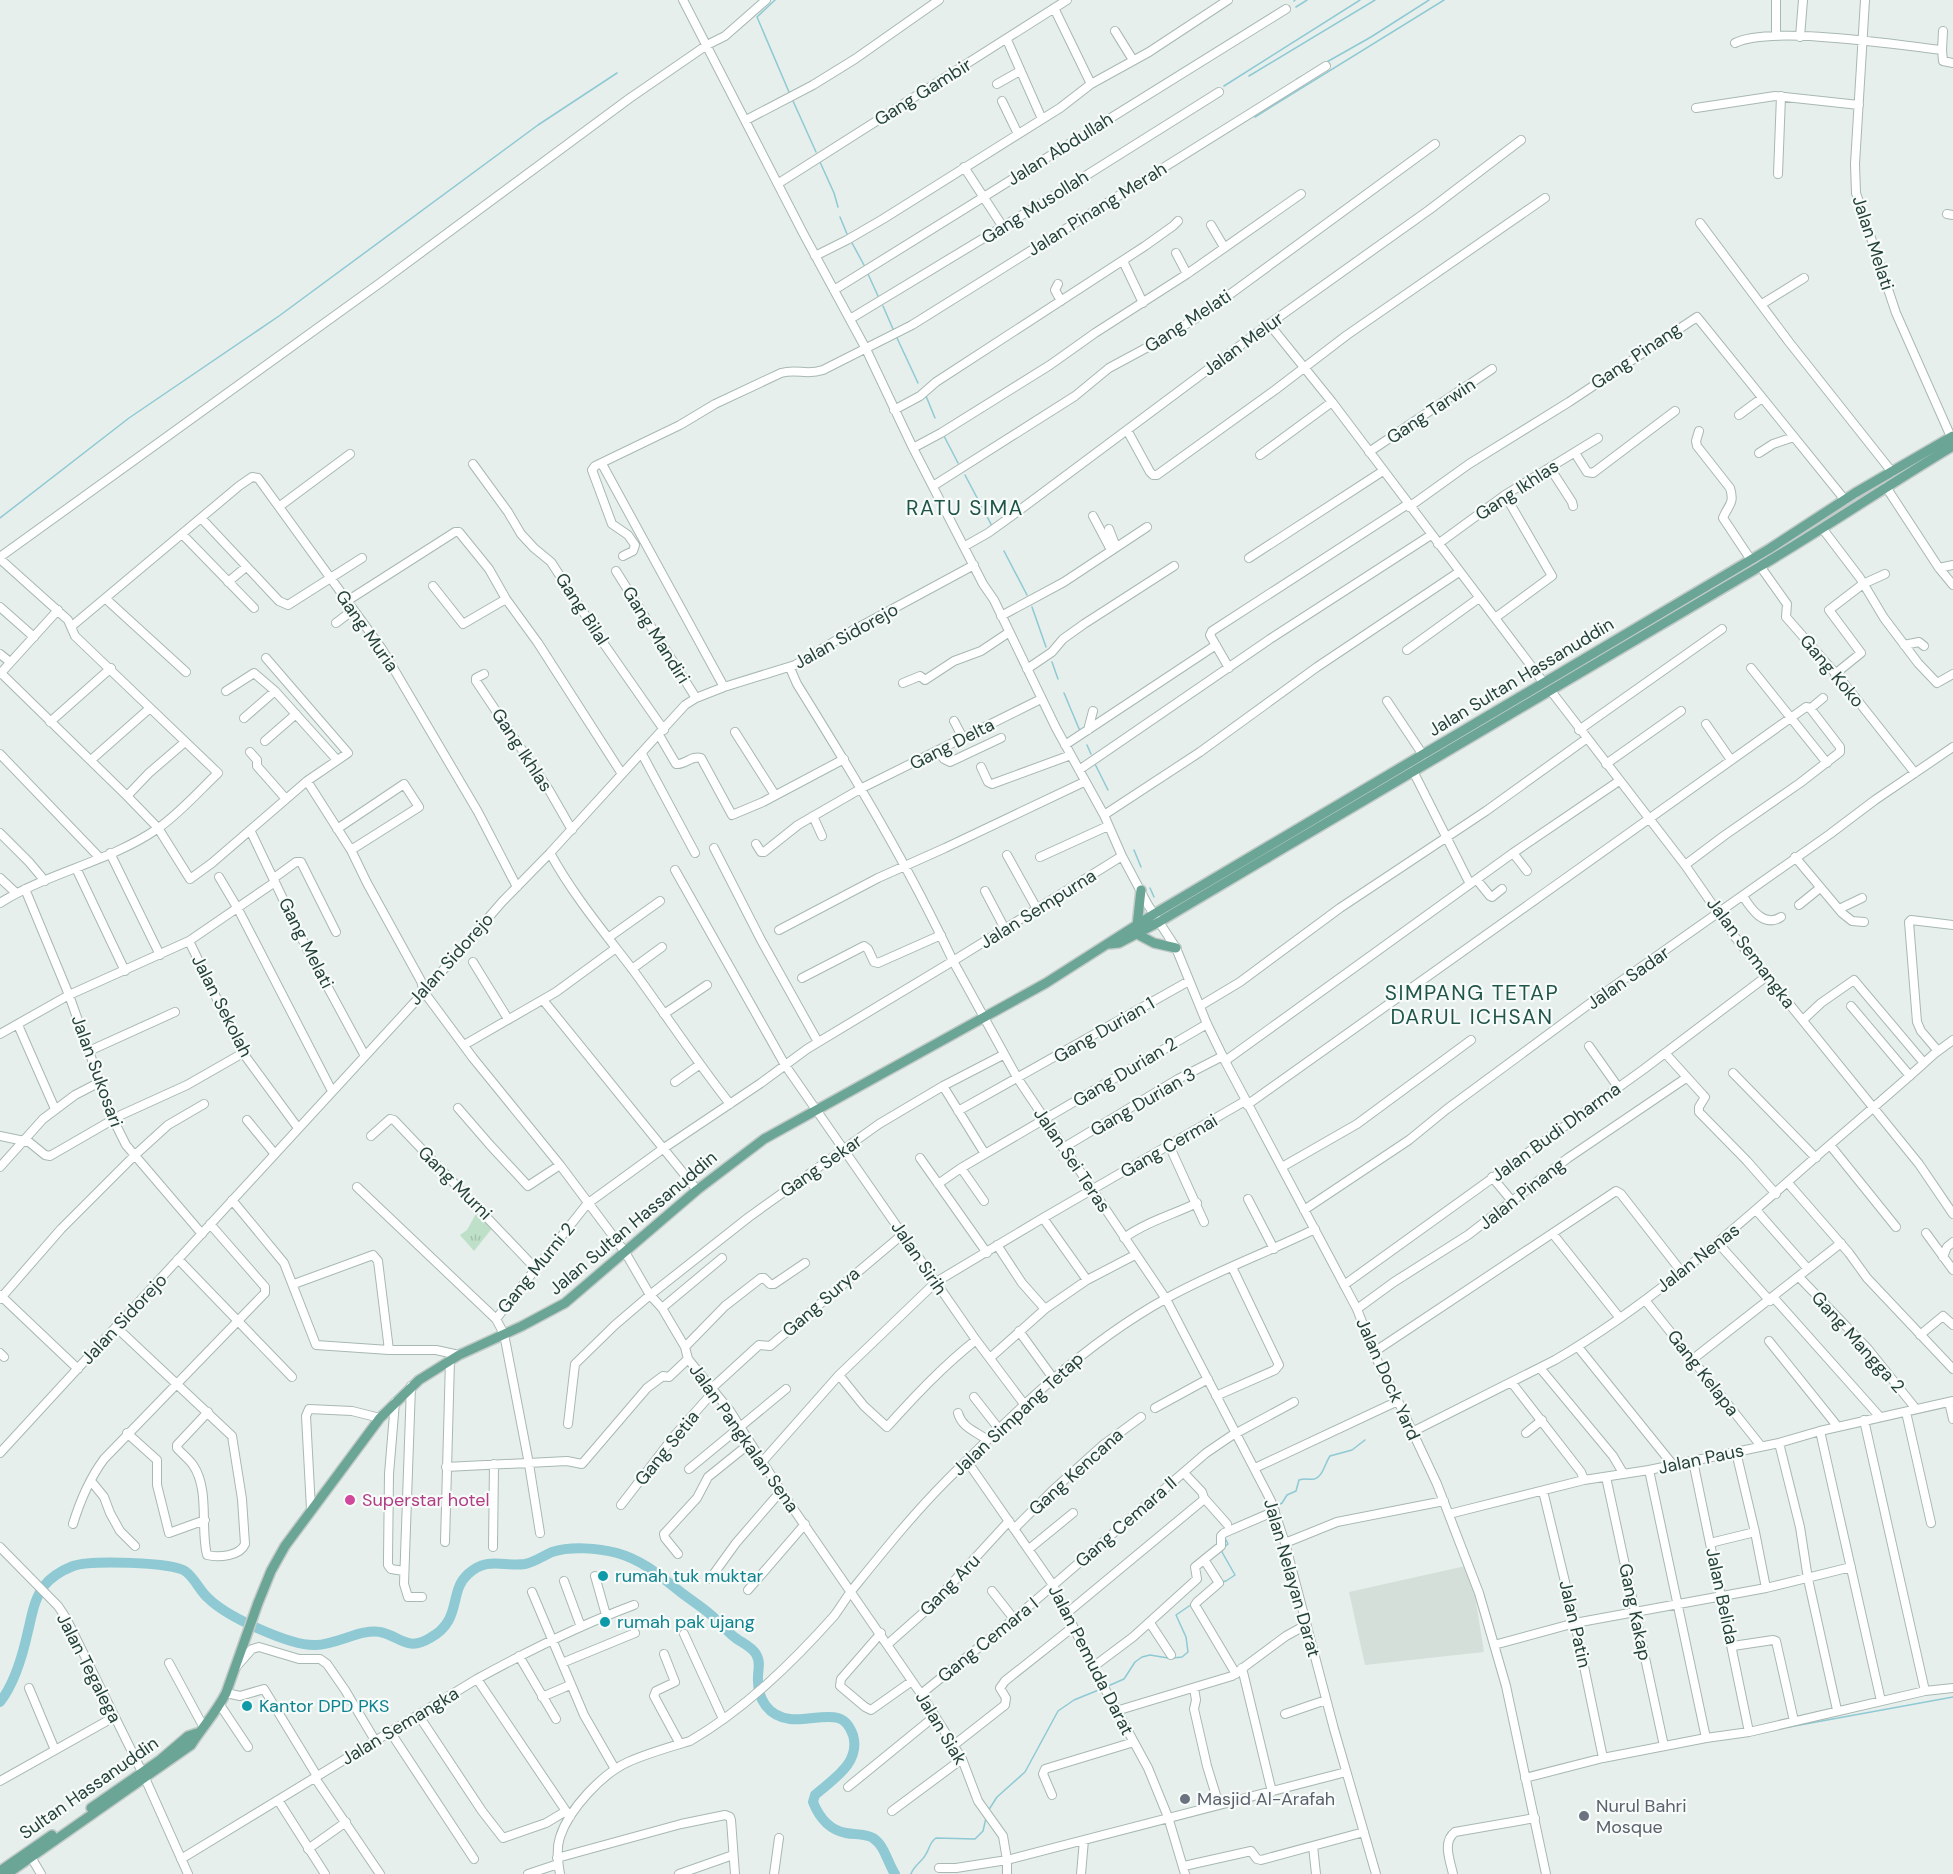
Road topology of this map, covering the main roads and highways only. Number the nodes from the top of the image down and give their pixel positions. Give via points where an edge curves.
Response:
1 (1952, 440) edge
2 (1621, 642) junction
3 (1141, 890) road end
4 (1157, 918) junction
5 (1137, 930) junction
6 (1176, 948) road end
7 (200, 1730) joint
8 (143, 1775) junction
9 (0, 1871) edge
10 (7, 1874) edge

1 - 2 main road, Jalan Sultan Hassanuddin via 1845,500
1 - 2 main road, Jalan Sultan Hassanuddin via 1886,487 1760,566
2 - 4 main road, Jalan Sultan Hassanuddin via 1544,683
2 - 4 main road, Jalan Sultan Hassanuddin via 1551,691
3 - 5 main road
4 - 5 main road, Jalan Sultan Hassanuddin
5 - 6 main road via 1154,943
5 - 7 main road, Jalan Sultan Hassanuddin via 1119,943 1104,945 1046,983 764,1139 697,1190 565,1303 459,1355 411,1386 380,1418 279,1555 226,1693
7 - 8 main road, Sultan Hassanuddin
8 - 9 main road, Sultan Hassanuddin
8 - 10 main road

